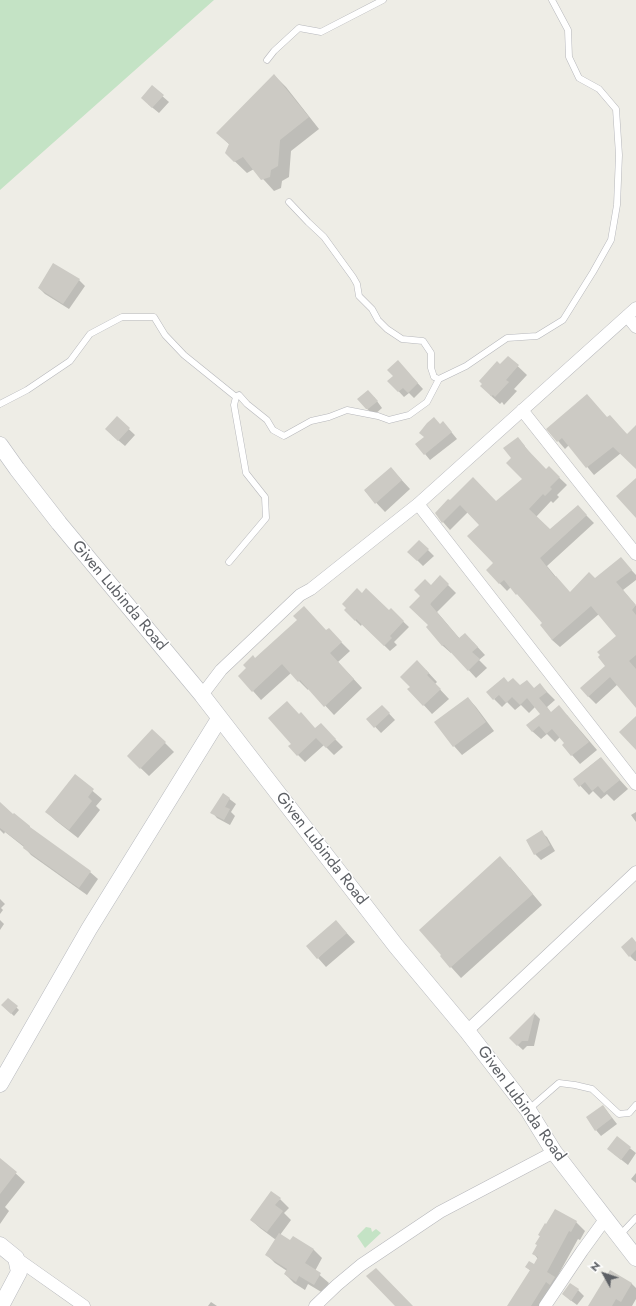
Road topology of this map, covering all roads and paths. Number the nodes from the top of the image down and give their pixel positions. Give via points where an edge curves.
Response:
1 (383, 0) edge
2 (552, 0) edge
3 (267, 60) dead end
4 (289, 202) dead end
5 (632, 312) edge
6 (636, 327) edge
7 (439, 379) junction
8 (236, 397) junction
9 (0, 404) edge
10 (522, 410) junction
11 (0, 445) edge
12 (418, 504) junction
13 (636, 554) edge
14 (229, 562) dead end
15 (202, 694) junction
16 (220, 719) junction
17 (636, 784) edge
18 (636, 872) edge
19 (467, 1030) junction
20 (0, 1084) edge
21 (636, 1105) edge
22 (528, 1110) junction
23 (554, 1152) junction
24 (606, 1218) junction
25 (636, 1218) edge
26 (619, 1236) junction
27 (0, 1245) edge
28 (636, 1258) edge
29 (22, 1267) junction
30 (1, 1306) edge
31 (84, 1306) edge
32 (315, 1306) edge
33 (545, 1306) edge

1 - 3 lane via 321,32 299,28
2 - 7 lane via 568,30 569,57 579,78 599,89 616,109 619,155 617,205 611,240 563,320 537,336 507,338 466,366
4 - 7 lane via 324,237 353,277 359,296 383,324 402,339 423,341 431,353 434,377
5 - 6 street
5 - 10 street
7 - 8 lane via 427,402 409,415 389,420 347,410 311,421 284,436 273,430 263,416 240,395
8 - 9 lane via 184,355 165,335 154,317 122,317 90,334 70,361 27,390
8 - 14 lane via 234,405 246,473 265,497 266,518
10 - 12 street
10 - 13 street
11 - 15 street, Given Lubinda Road via 59,523
12 - 15 street via 311,589 300,594 221,670
12 - 17 street
15 - 16 street, Given Lubinda Road
16 - 19 street, Given Lubinda Road via 396,946
16 - 20 street via 89,929
18 - 19 street
19 - 22 street, Given Lubinda Road
21 - 22 lane via 629,1113 619,1114 592,1089 574,1084 559,1084
22 - 23 street, Given Lubinda Road
23 - 24 street, Given Lubinda Road
23 - 32 street via 440,1212 360,1265
24 - 26 street, Given Lubinda Road
24 - 33 street
25 - 26 lane
26 - 28 street, Given Lubinda Road
27 - 29 street
29 - 30 street
29 - 31 street

